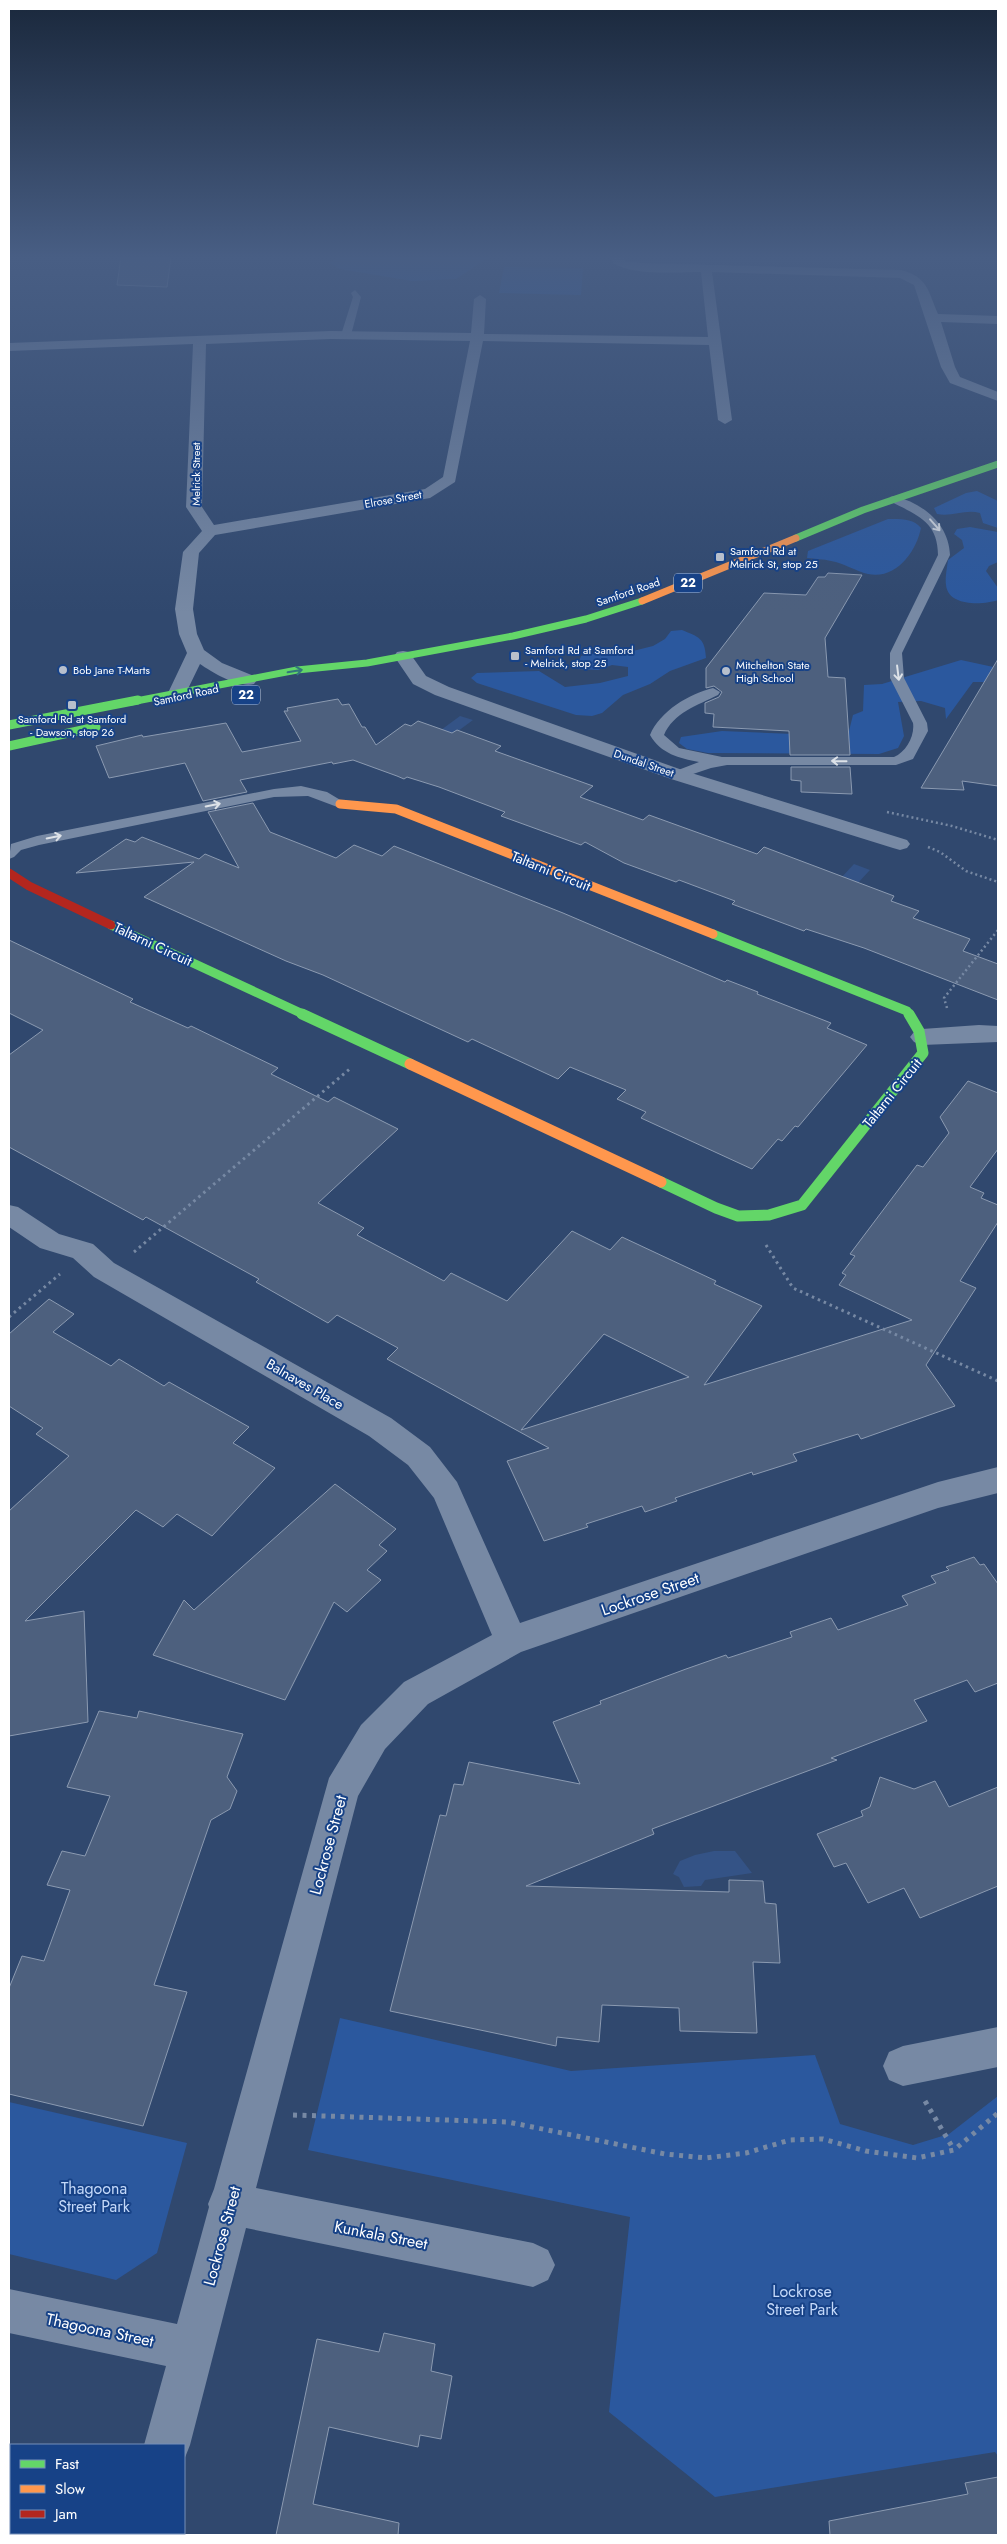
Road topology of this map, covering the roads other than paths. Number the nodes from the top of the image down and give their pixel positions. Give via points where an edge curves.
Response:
1 (199, 376) edge
2 (470, 376) edge
3 (719, 376) edge
4 (953, 376) edge
5 (998, 397) edge
6 (725, 420) dead end
7 (998, 464) edge
8 (894, 500) junction
9 (210, 532) junction
10 (196, 653) junction
11 (403, 656) junction
12 (367, 663) junction
13 (248, 680) junction
14 (314, 681) dead end
15 (713, 692) dead end
16 (177, 693) junction
17 (9, 725) edge
18 (106, 725) dead end
19 (9, 746) edge
20 (727, 760) junction
21 (678, 775) junction
22 (340, 804) joint
23 (900, 844) road end
24 (9, 854) edge
25 (9, 873) edge
26 (998, 1034) edge
27 (922, 1037) junction
28 (9, 1214) edge
29 (998, 1480) edge
30 (511, 1641) junction
31 (998, 2046) edge
32 (904, 2066) road end
33 (230, 2204) junction
34 (533, 2265) dead end
35 (9, 2311) edge
36 (191, 2349) junction
37 (167, 2444) edge

1 - 9 street, Melrick Street via 194,507
2 - 9 street, Elrose Street via 450,479 430,493
3 - 6 street
4 - 5 street via 955,380
7 - 8 street, Samford Road / 22
8 - 11 street, Samford Road / 22 via 619,610 552,628
8 -> 20 lane via 930,520 940,529 945,541 944,555 896,653 897,678 921,731 908,756 896,761
9 - 10 street via 192,552 184,609 188,634
10 - 13 street via 216,667
10 - 16 street
11 - 12 street, Samford Road / 22
11 - 21 street, Dundal Street via 419,680 430,687
13 -> 12 street, Samford Road / 22 via 323,666
12 - 14 street, Samford Road / 22 via 331,678
13 - 16 street, Samford Road / 22
15 - 20 lane via 680,709 664,722 657,735 667,747 694,757
16 - 17 street, Samford Road / 22
18 - 19 street
20 - 21 lane
21 - 23 street, Dundal Street
24 -> 22 lane, Taltarni Circuit via 37,841 274,793 318,792
22 - 27 street, Taltarni Circuit via 396,809 907,1011 917,1022
25 - 27 street, Taltarni Circuit via 30,886 699,1200 748,1217 783,1213 802,1205 923,1053
26 - 27 street
28 - 30 street, Balnaves Place via 50,1241 83,1251 104,1270 380,1427 419,1456 446,1491
29 - 30 street, Lockrose Street via 938,1495
30 - 33 street, Lockrose Street via 416,1693 373,1737 342,1790
31 - 32 street
33 - 34 street, Kunkala Street
33 - 36 street, Lockrose Street
35 - 36 street, Thagoona Street
36 - 37 street, Lockrose Street

